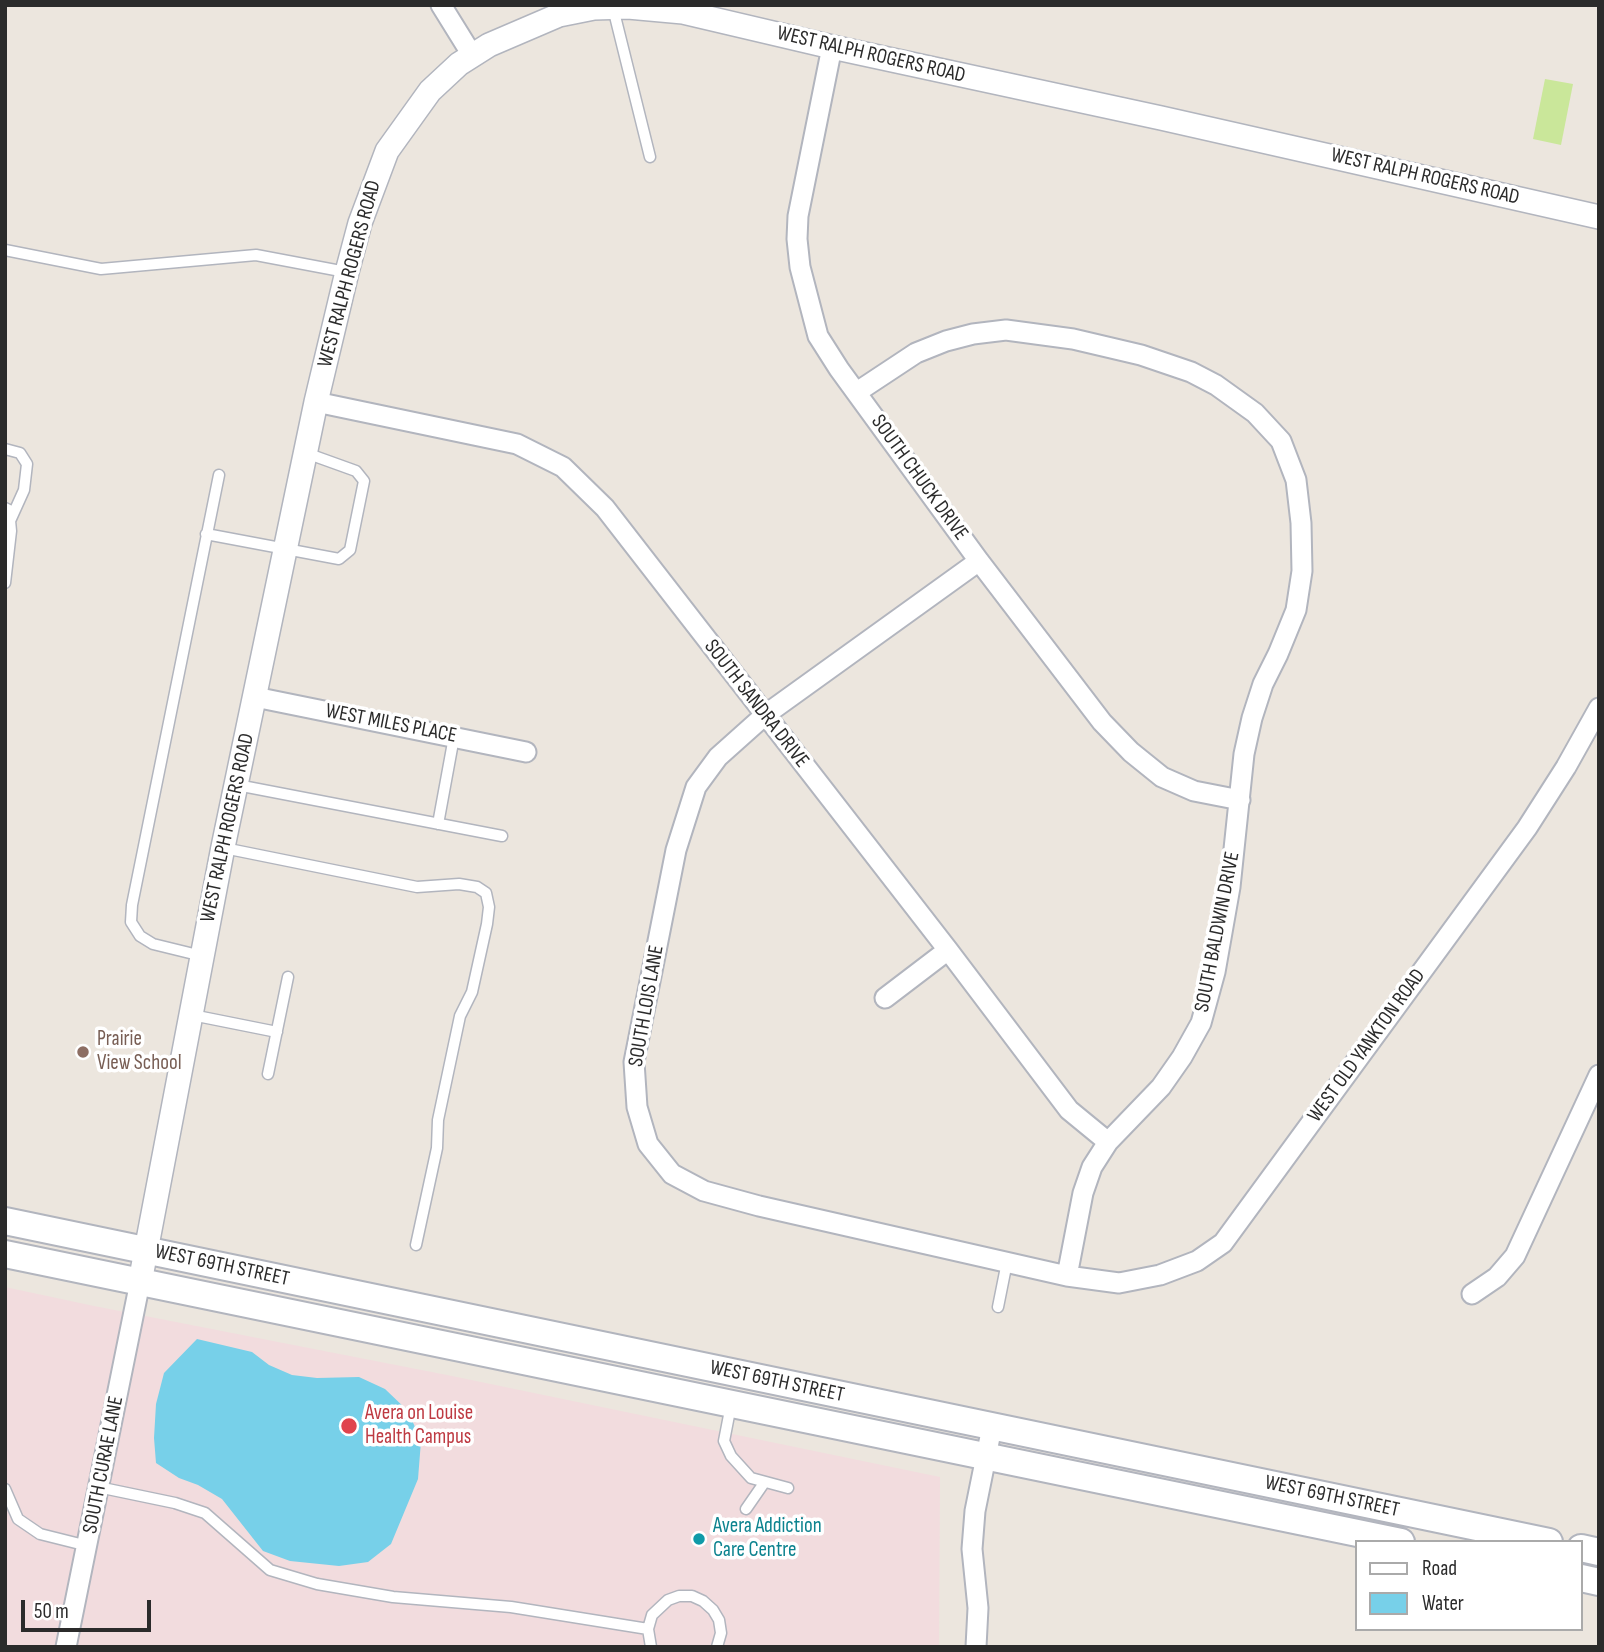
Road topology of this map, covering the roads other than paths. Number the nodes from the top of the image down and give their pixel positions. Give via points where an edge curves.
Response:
1 (441, 5) edge
2 (613, 7) junction
3 (832, 47) junction
4 (472, 55) junction
5 (650, 157) dead end
6 (1599, 216) edge
7 (5, 250) edge
8 (347, 272) junction
9 (857, 392) junction
10 (316, 402) junction
11 (5, 449) edge
12 (305, 453) junction
13 (219, 475) dead end
14 (5, 508) edge
15 (10, 521) junction
16 (206, 534) junction
17 (285, 550) junction
18 (979, 561) junction
19 (5, 583) edge
20 (256, 697) junction
21 (1599, 708) edge
22 (765, 715) junction
23 (454, 737) junction
24 (526, 752) dead end
25 (237, 785) junction
26 (1240, 800) junction
27 (438, 824) junction
28 (502, 836) dead end
29 (223, 848) junction
30 (948, 950) junction
31 (202, 956) junction
32 (288, 977) dead end
33 (885, 998) dead end
34 (191, 1015) junction
35 (277, 1032) junction
36 (268, 1074) dead end
37 (1599, 1075) edge
38 (1108, 1142) junction
39 (5, 1222) edge
40 (416, 1245) dead end
41 (147, 1250) junction
42 (5, 1254) edge
43 (1007, 1262) junction
44 (1067, 1276) junction
45 (140, 1282) junction
46 (1472, 1294) dead end
47 (998, 1307) dead end
48 (732, 1404) junction
49 (992, 1427) junction
50 (985, 1457) junction
51 (764, 1483) junction
52 (98, 1488) junction
53 (788, 1488) dead end
54 (5, 1489) edge
55 (746, 1509) dead end
56 (1391, 1540) edge
57 (1539, 1540) edge
58 (88, 1546) junction
59 (648, 1629) junction
60 (66, 1647) edge
61 (651, 1647) edge
62 (718, 1647) edge
63 (976, 1647) edge

1 - 4 street
2 - 3 street, WEST RALPH ROGERS ROAD via 683,12
2 - 4 street, WEST RALPH ROGERS ROAD via 559,16
2 - 5 lane
3 - 6 street, WEST RALPH ROGERS ROAD
3 - 9 street, SOUTH CHUCK DRIVE via 797,239 818,336
4 - 8 street, WEST RALPH ROGERS ROAD via 430,91 387,151
7 - 8 lane via 102,269 256,255
8 - 10 street, WEST RALPH ROGERS ROAD
9 - 18 street, SOUTH CHUCK DRIVE
9 - 26 street, SOUTH BALDWIN DRIVE via 916,353 973,334 1006,331 1073,339 1154,359 1216,385 1255,413 1281,441 1296,480 1302,571 1296,610 1252,718
10 - 12 street, WEST RALPH ROGERS ROAD
10 - 22 street, SOUTH SANDRA DRIVE via 517,443 562,467 605,508
11 - 15 lane via 20,453 27,464 24,489
12 - 17 street, WEST RALPH ROGERS ROAD
12 - 17 lane via 356,471 364,481 350,550 339,559
13 - 16 lane
14 - 15 lane
15 - 19 lane
16 - 17 lane
16 - 31 lane via 131,922 140,936 153,944
17 - 20 street, WEST RALPH ROGERS ROAD
18 - 22 street, SOUTH LOIS LANE
18 - 26 street, SOUTH CHUCK DRIVE via 1102,722 1131,752 1162,778 1194,791
20 - 23 street, WEST MILES PLACE
20 - 25 street, WEST RALPH ROGERS ROAD
21 - 44 street, WEST OLD YANKTON ROAD via 1527,828 1223,1242 1197,1261 1160,1275 1119,1283
22 - 30 street, SOUTH SANDRA DRIVE
22 - 43 street, SOUTH LOIS LANE via 718,757 696,787 676,850 634,1062 637,1107 648,1144 672,1174 704,1191
23 - 24 street, WEST MILES PLACE
23 - 27 lane
25 - 27 lane
25 - 29 street, WEST RALPH ROGERS ROAD
26 - 38 street, SOUTH BALDWIN DRIVE via 1230,887 1201,1023 1161,1087
27 - 28 lane
29 - 31 street, WEST RALPH ROGERS ROAD
29 - 40 lane via 417,887 477,887 486,894 487,924 472,992 460,1016
30 - 33 street
30 - 38 street, SOUTH SANDRA DRIVE via 1069,1110
31 - 34 street, WEST RALPH ROGERS ROAD
32 - 35 lane
34 - 35 lane
34 - 41 street, WEST RALPH ROGERS ROAD
35 - 36 lane
37 - 46 street via 1515,1256 1497,1277
38 - 44 street, SOUTH BALDWIN DRIVE via 1083,1193
39 - 41 main road, WEST 69TH STREET
41 - 45 street, WEST RALPH ROGERS ROAD
41 - 49 main road, WEST 69TH STREET
42 - 45 main road, WEST 69TH STREET
43 - 44 street, SOUTH LOIS LANE
43 - 47 lane
45 - 48 main road, WEST 69TH STREET
45 - 52 street, SOUTH CURAE LANE
48 - 50 main road, WEST 69TH STREET
48 - 51 lane via 724,1441 744,1471
49 - 50 street
49 - 57 main road, WEST 69TH STREET
50 - 56 main road, WEST 69TH STREET
50 - 63 street via 972,1549 978,1608
51 - 53 lane
51 - 55 lane
52 - 58 street, SOUTH CURAE LANE
52 - 59 lane via 205,1513 270,1570 317,1584
54 - 58 lane via 18,1519 40,1534
58 - 60 street, SOUTH CURAE LANE
59 - 61 lane
59 - 62 lane via 652,1615 668,1600 692,1596 713,1609 719,1620

